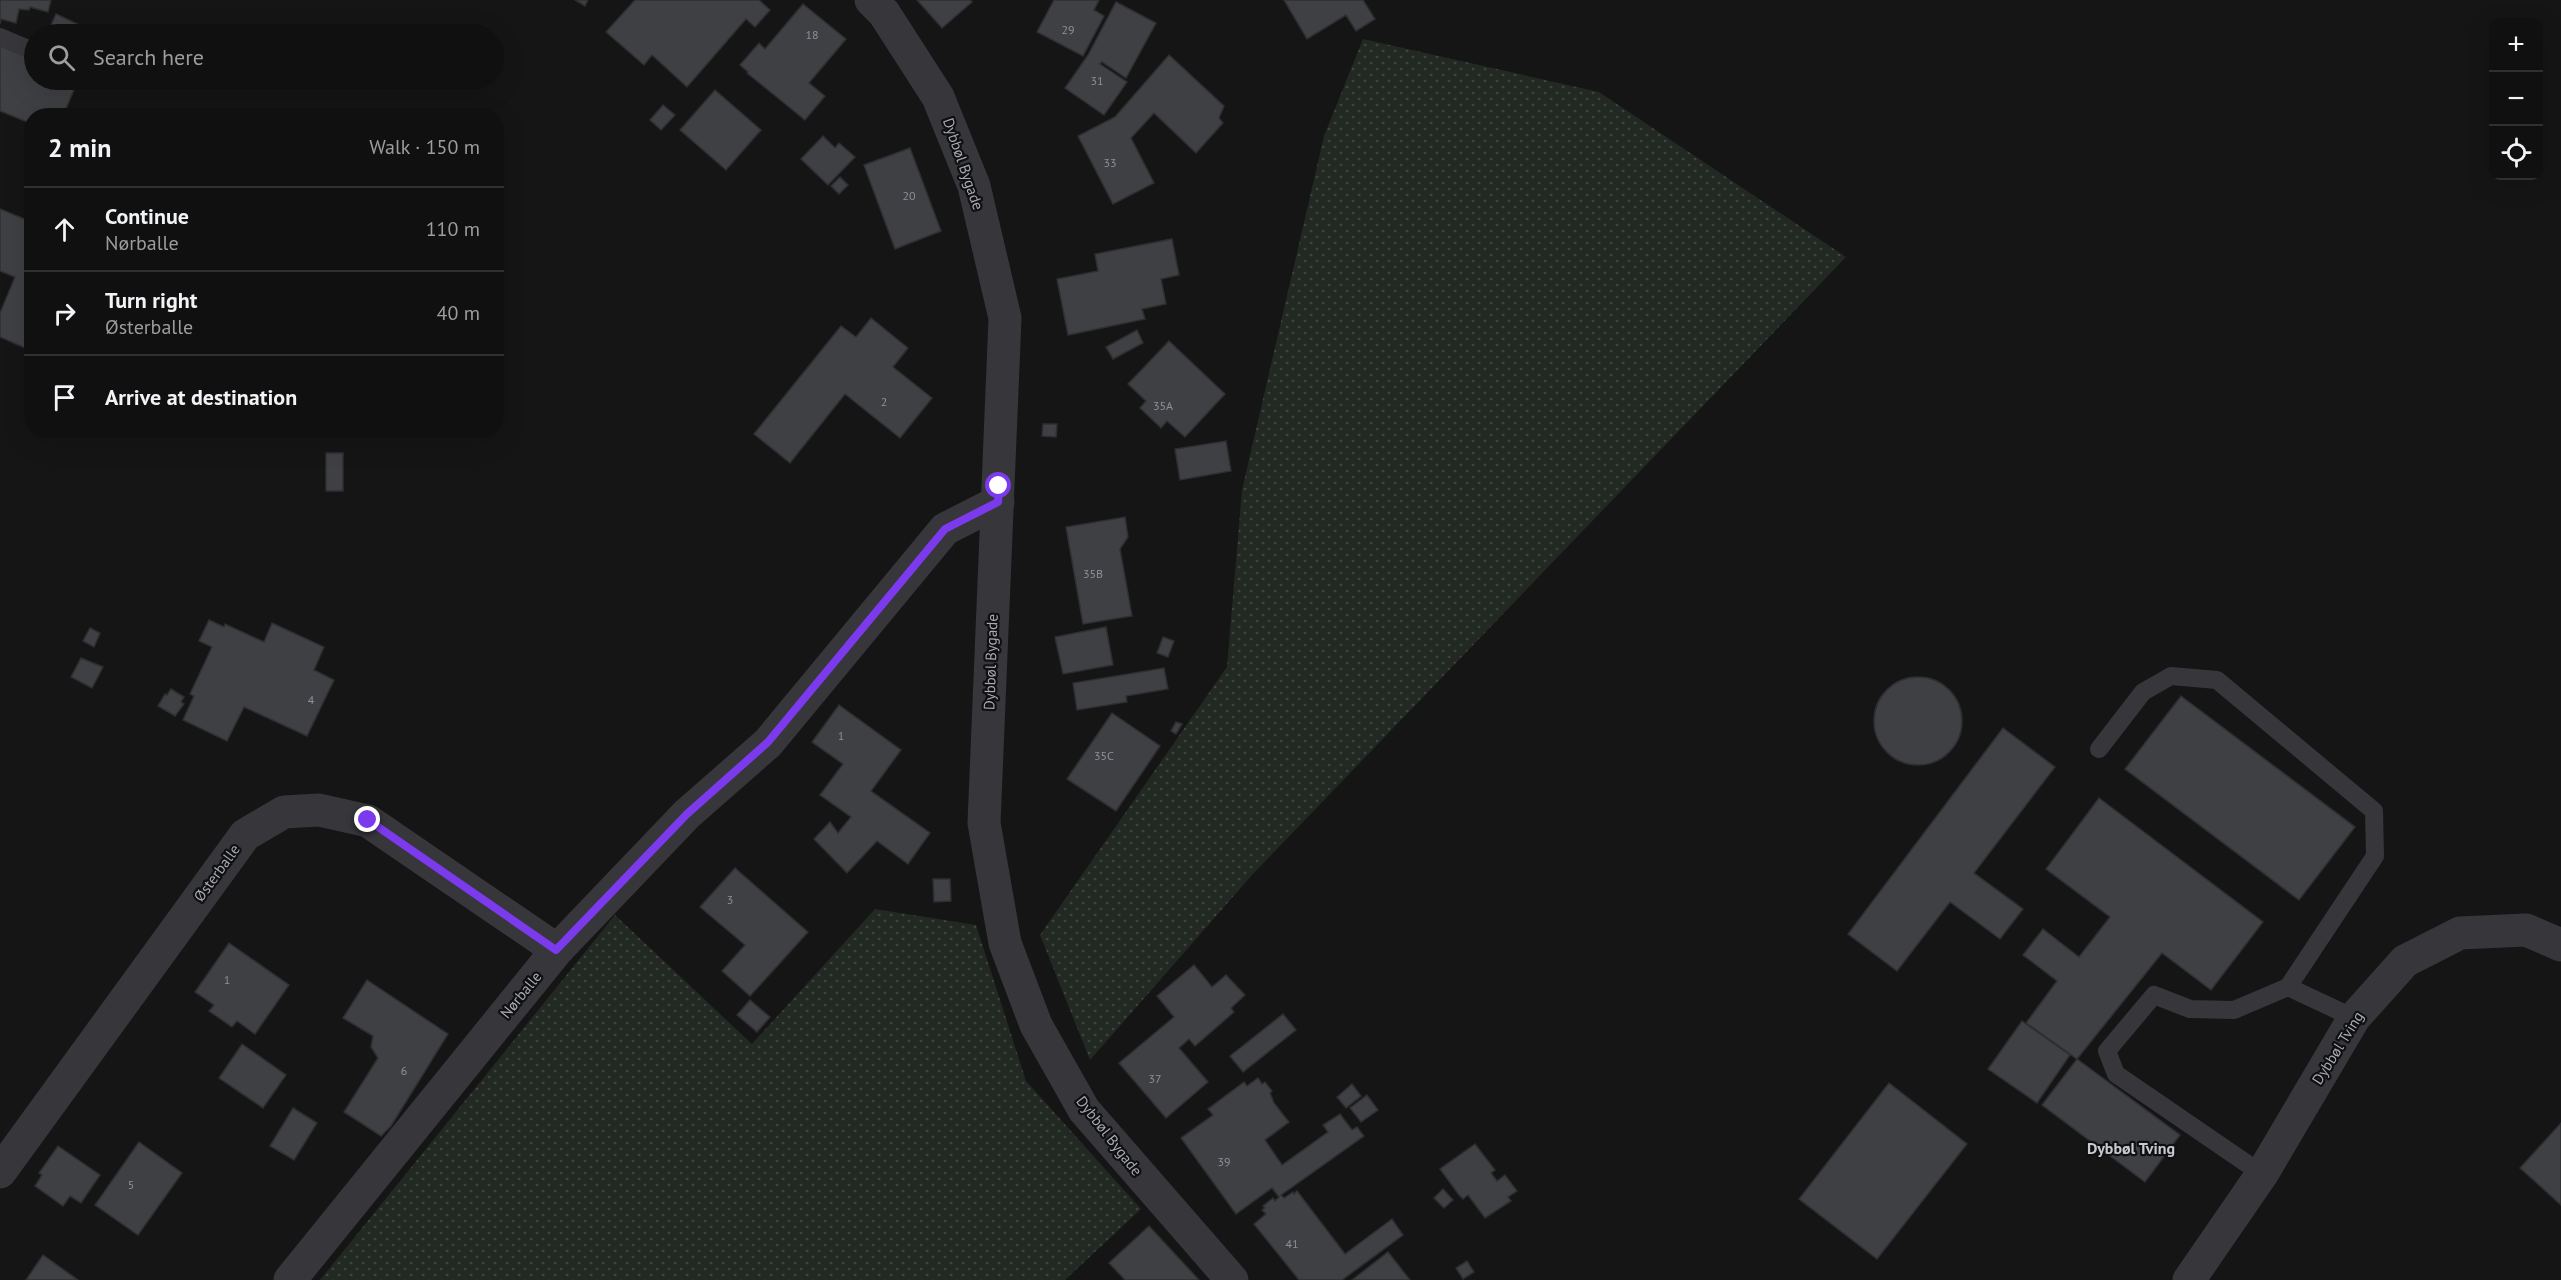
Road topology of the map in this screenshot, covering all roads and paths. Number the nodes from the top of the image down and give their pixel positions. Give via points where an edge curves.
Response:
1 (871, 0) edge
2 (0, 37) edge
3 (24, 47) edge
4 (998, 502) junction
5 (2099, 749) dead end
6 (2561, 945) edge
7 (556, 950) junction
8 (2288, 987) junction
9 (2354, 1018) junction
10 (0, 1172) edge
11 (2262, 1174) junction
12 (290, 1280) edge
13 (1232, 1280) edge
14 (2189, 1280) edge

1 - 4 street, Dybbøl Bygade via 884,13 938,97 974,186 1005,318
2 - 3 lane
4 - 7 street, Nørballe via 945,529 768,742 687,814
4 - 13 street, Dybbøl Bygade via 984,823 1005,943 1036,1025 1084,1110
5 - 8 lane via 2143,692 2170,676 2217,680 2374,811 2375,856
6 - 9 street, Dybbøl Tving via 2526,930 2460,933 2404,962
7 - 10 street, Østerballe via 368,820 319,810 284,813 245,835
7 - 12 street, Nørballe
8 - 9 lane
8 - 11 lane via 2234,1010 2190,1010 2154,995 2107,1051 2116,1074
9 - 11 street, Dybbøl Tving
11 - 14 street, Dybbøl Tving

